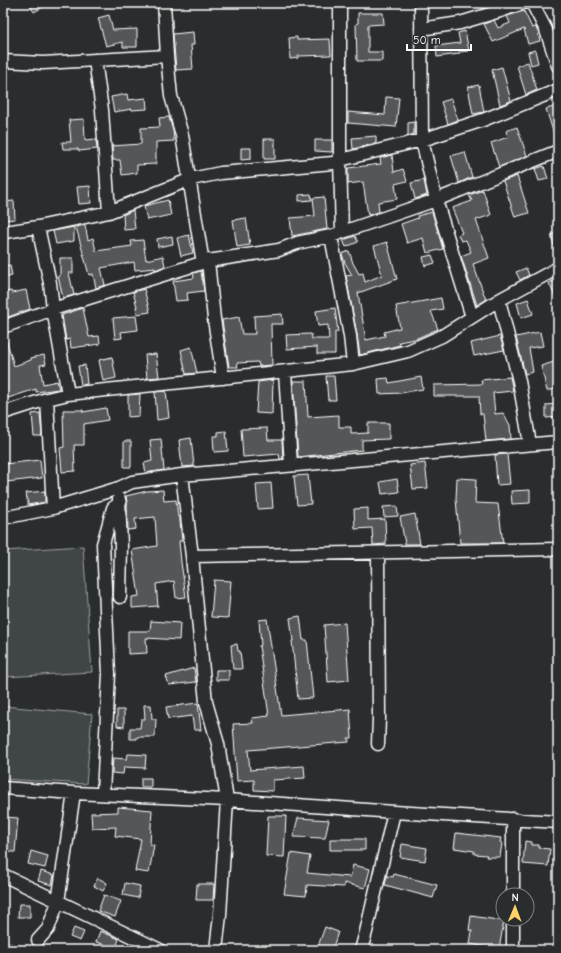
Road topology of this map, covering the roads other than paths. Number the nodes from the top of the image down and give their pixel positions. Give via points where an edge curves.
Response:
1 (164, 3) edge
2 (340, 3) edge
3 (421, 3) edge
4 (523, 3) edge
5 (532, 3) edge
6 (421, 28) junction
7 (167, 56) junction
8 (95, 60) junction
9 (3, 61) edge
10 (558, 66) edge
11 (558, 90) edge
12 (422, 140) junction
13 (558, 151) edge
14 (340, 160) junction
15 (191, 179) junction
16 (436, 200) junction
17 (109, 212) junction
18 (38, 228) junction
19 (3, 230) edge
20 (337, 234) junction
21 (208, 261) junction
22 (558, 268) edge
23 (499, 300) junction
24 (53, 309) junction
25 (472, 317) junction
26 (4, 324) edge
27 (353, 364) junction
28 (284, 372) junction
29 (223, 378) junction
30 (68, 394) junction
31 (47, 399) junction
32 (3, 413) edge
33 (558, 442) edge
34 (530, 444) junction
35 (291, 466) junction
36 (182, 475) junction
37 (119, 488) junction
38 (120, 503) junction
39 (53, 508) junction
40 (3, 518) edge
41 (558, 549) edge
42 (378, 553) junction
43 (192, 556) junction
44 (120, 597) dead end
45 (378, 744) dead end
46 (3, 788) edge
47 (74, 793) junction
48 (103, 794) junction
49 (228, 800) junction
50 (394, 812) junction
51 (513, 819) junction
52 (558, 822) edge
53 (3, 875) edge
54 (513, 887) edge
55 (58, 902) junction
56 (512, 927) edge
57 (38, 940) dead end
58 (160, 950) edge
59 (216, 950) edge
60 (361, 950) edge
61 (513, 950) edge

1 - 7 street
2 - 14 street
3 - 6 street
4 - 6 street via 460,23
5 - 10 street via 546,30
6 - 12 street
7 - 8 street
7 - 15 street via 171,96
8 - 9 street via 43,63
8 - 17 street via 102,110
11 - 12 street via 483,120
12 - 14 street
12 - 16 street
13 - 16 street
14 - 15 street via 333,163 221,173
14 - 20 street
15 - 17 street
15 - 21 street via 202,257
16 - 20 street
16 - 25 street
17 - 18 street
18 - 19 street via 5,232
18 - 24 street
20 - 21 street via 279,250
20 - 27 street
21 - 24 street
21 - 29 street
22 - 23 street
23 - 25 street
23 - 34 street via 519,381
24 - 26 street
24 - 30 street
25 - 27 street via 442,336 408,351
27 - 28 street
28 - 29 street
28 - 35 street
29 - 30 street
30 - 31 street
31 - 32 street
31 - 39 street
33 - 34 street
34 - 35 street
35 - 36 street
36 - 37 street via 132,482
36 - 43 street
37 - 38 street
37 - 39 street
38 - 44 street
38 - 48 street via 113,508 103,544 109,674
39 - 40 street
41 - 42 street
42 - 43 street
42 - 45 street
43 - 49 street via 206,702 218,744
46 - 47 street
47 - 48 street
47 - 55 street
48 - 49 street
49 - 50 street
49 - 59 street
50 - 51 street
50 - 60 street
51 - 52 street
51 - 54 street
53 - 55 street
55 - 57 street via 48,929
55 - 58 street
56 - 61 street

